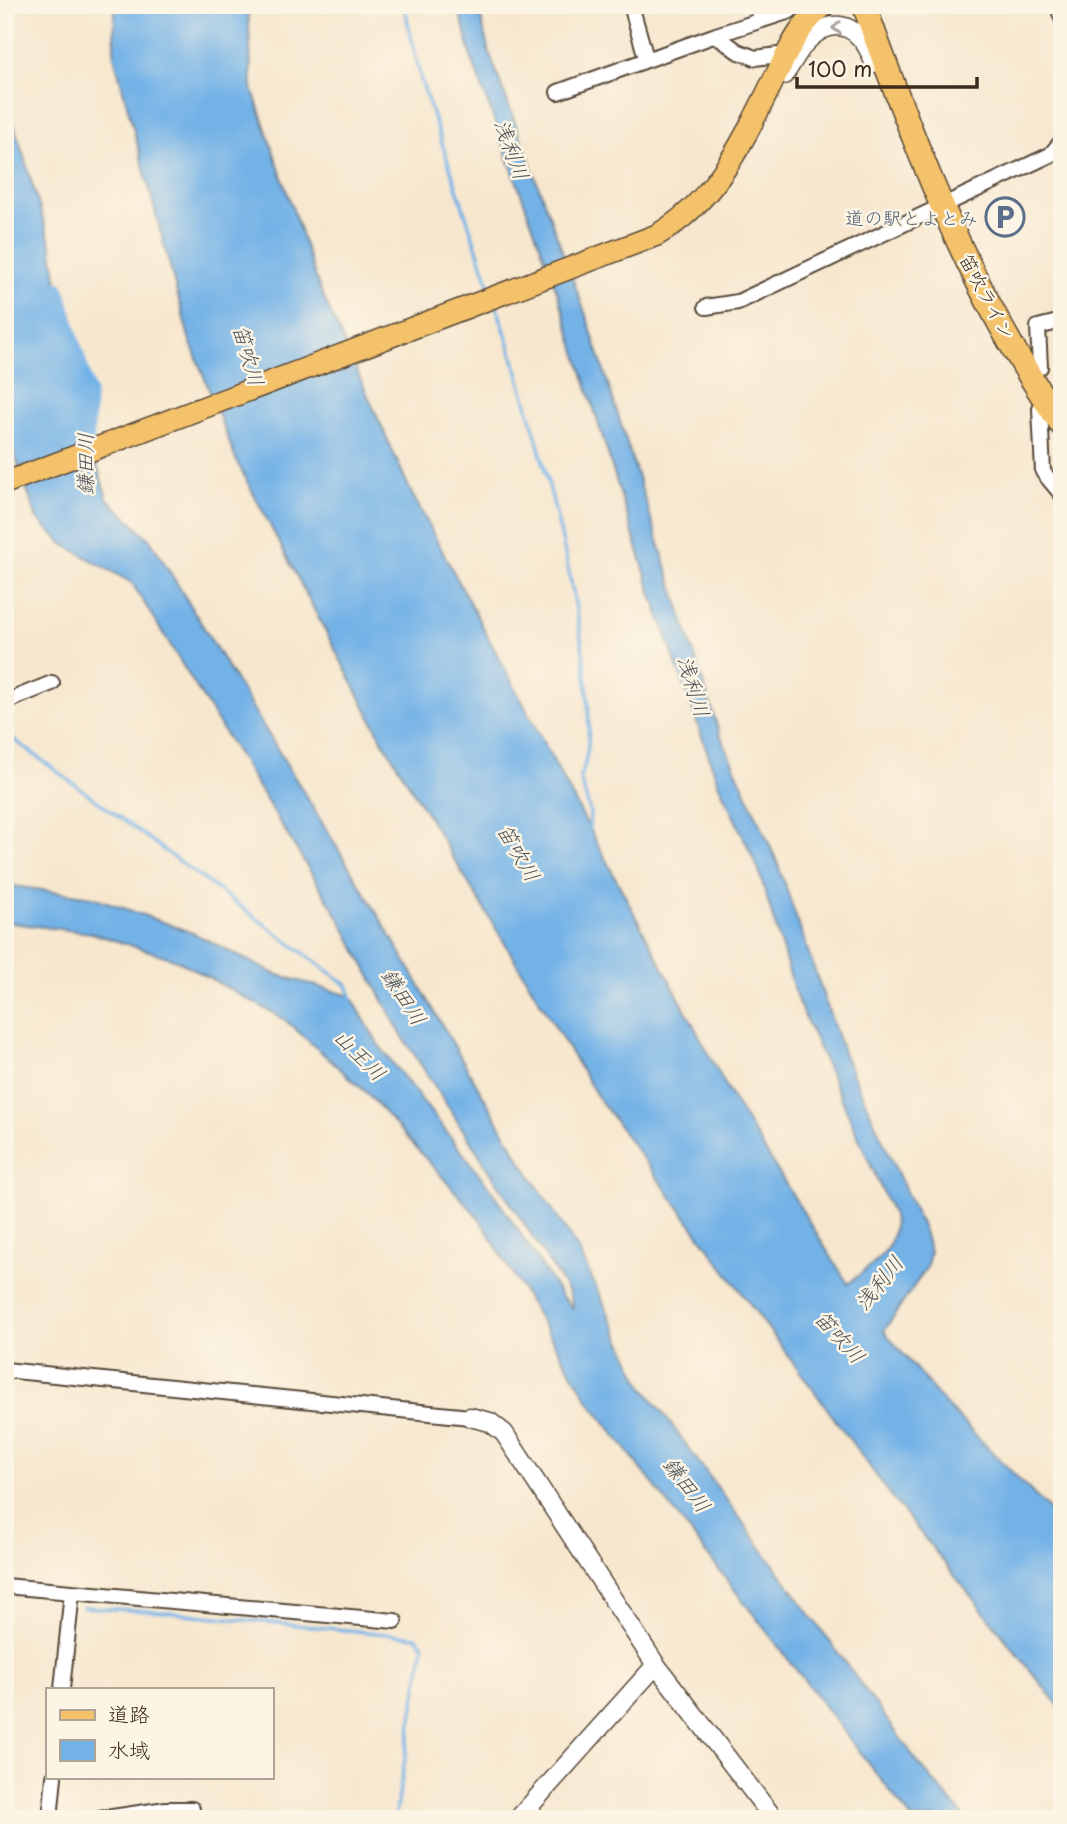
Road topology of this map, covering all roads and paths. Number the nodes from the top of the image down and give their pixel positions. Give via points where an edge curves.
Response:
1 (631, 5) edge
2 (757, 5) edge
3 (825, 5) edge
4 (864, 5) edge
5 (1057, 5) edge
6 (790, 11) dead end
7 (1062, 18) edge
8 (762, 20) junction
9 (716, 34) junction
10 (786, 54) junction
11 (646, 58) junction
12 (558, 92) dead end
13 (762, 102) junction
14 (912, 138) junction
15 (1062, 141) edge
16 (942, 205) junction
17 (706, 306) dead end
18 (1062, 321) edge
19 (1030, 373) junction
20 (1045, 401) junction
21 (1062, 425) edge
22 (5, 483) edge
23 (1062, 495) edge
24 (51, 683) dead end
25 (5, 702) edge
26 (5, 1370) edge
27 (470, 1417) joint
28 (5, 1586) edge
29 (72, 1592) junction
30 (395, 1621) dead end
31 (656, 1665) junction
32 (62, 1688) edge
33 (54, 1778) edge
34 (192, 1809) dead end
35 (50, 1819) edge
36 (99, 1819) edge
37 (518, 1819) edge
38 (774, 1819) edge

1 - 11 street
2 - 8 street
3 - 10 main road via 805,24
4 - 14 highway, 笛吹ライン
5 - 7 street
6 - 8 street
8 - 9 street
9 - 10 street via 755,58
9 - 11 street
10 - 13 main road
11 - 12 street
14 -> 13 street via 881,82 869,47 848,27 828,27 809,39
13 - 22 main road via 722,176 699,205 657,235
14 - 16 highway, 笛吹ライン
15 - 16 street via 1050,155
16 - 17 street via 738,302
16 - 19 highway, 笛吹ライン
18 - 19 street via 1038,327 1040,367
19 - 20 highway, 笛吹ライン
20 - 21 highway, 笛吹ライン
20 - 23 street via 1040,409 1043,472
24 - 25 street
26 - 27 street
27 - 31 street via 490,1422 504,1433
28 - 29 street
29 - 30 street
29 - 32 street
31 - 37 street
31 - 38 street
33 - 35 street
34 - 36 street

